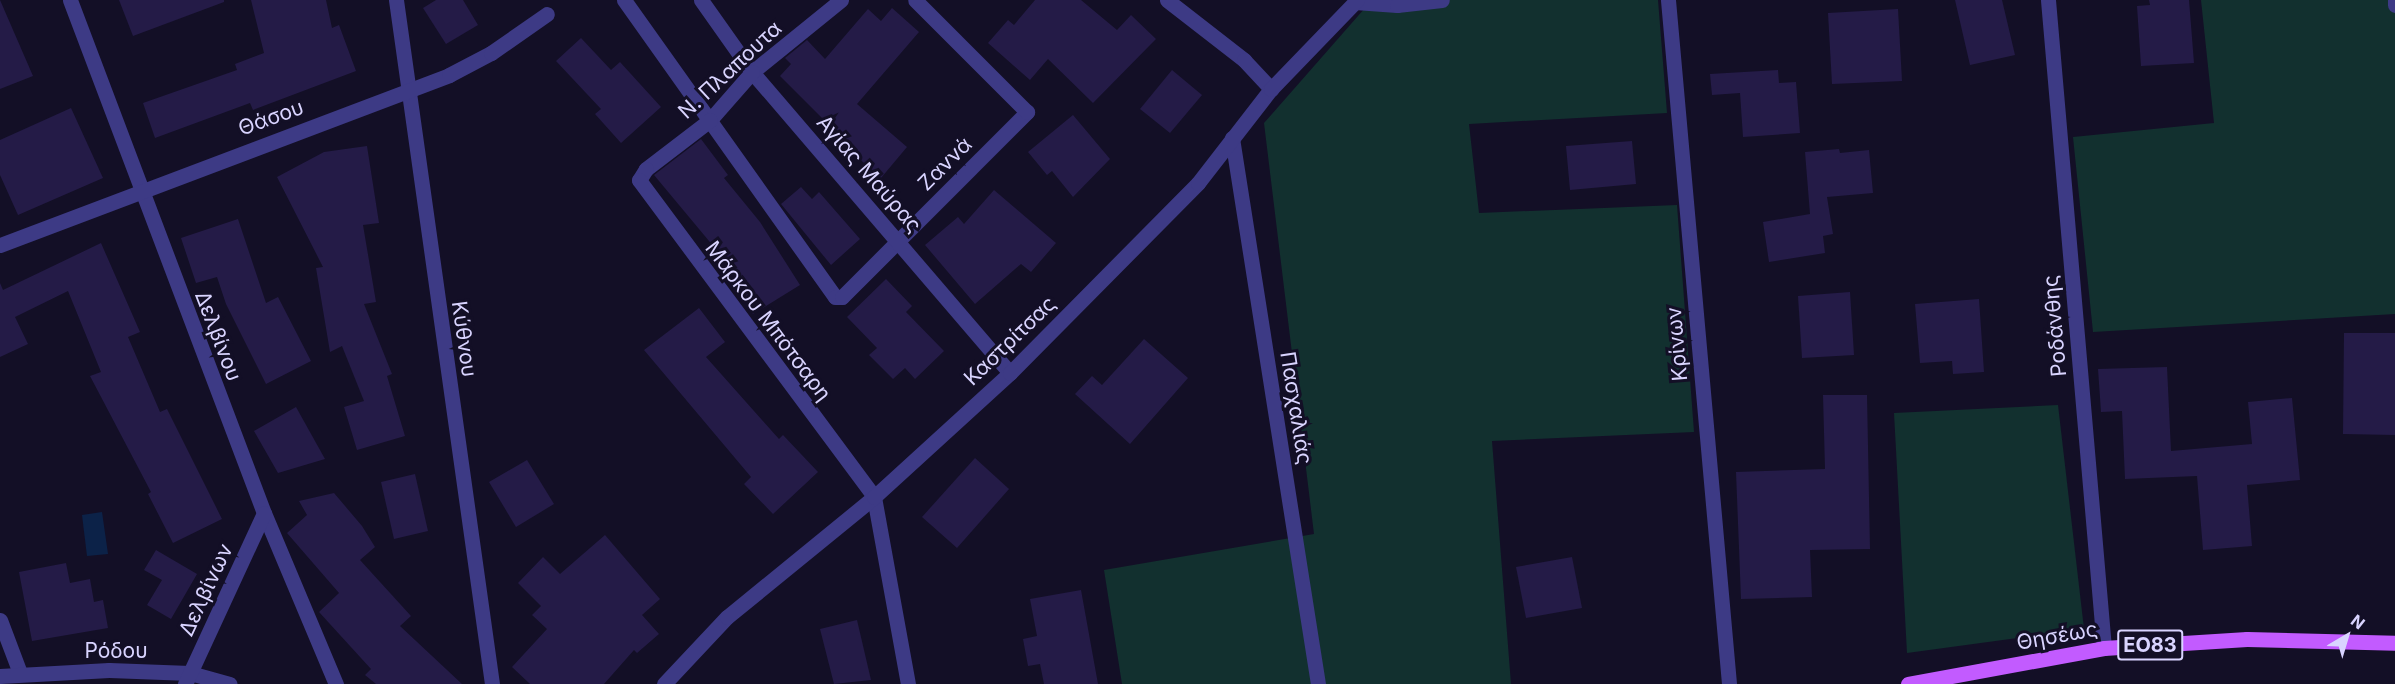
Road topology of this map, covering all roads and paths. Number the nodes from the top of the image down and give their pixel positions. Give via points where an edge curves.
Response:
1 (70, 0) edge
2 (396, 0) edge
3 (624, 0) edge
4 (700, 0) edge
5 (841, 0) edge
6 (915, 0) edge
7 (1167, 0) edge
8 (1442, 0) edge
9 (1668, 0) edge
10 (2048, 0) edge
11 (2395, 0) edge
12 (1356, 1) edge
13 (2395, 5) edge
14 (547, 14) dead end
15 (752, 72) junction
16 (1271, 89) junction
17 (408, 90) junction
18 (710, 120) junction
19 (1232, 138) junction
20 (646, 169) joint
21 (139, 190) junction
22 (899, 240) junction
23 (0, 245) edge
24 (1010, 373) junction
25 (873, 497) junction
26 (264, 513) junction
27 (0, 620) edge
28 (2395, 643) edge
29 (2104, 648) junction
30 (20, 673) junction
31 (0, 676) edge
32 (187, 679) edge
33 (230, 684) edge
34 (336, 684) edge
35 (492, 684) edge
36 (664, 684) edge
37 (908, 684) edge
38 (1318, 684) edge
39 (1729, 684) edge
40 (1908, 684) edge

1 - 21 street, Δελβίνου
2 - 17 street, Κύθνου
3 - 18 street
4 - 15 street, Αγίας Μαύρας
5 - 15 street, Ν. Πλαπουτα
6 - 22 street, Ζαννά via 1027,112
7 - 16 street via 1244,60
8 - 12 street via 1397,5
9 - 39 street, Κρίνων
10 - 29 street, Ροδάνθης
11 - 13 street
12 - 16 street, Καστρίτσας
14 - 17 street, Θάσου via 491,53
15 - 18 street, Ν. Πλαπουτα
15 - 22 street, Αγίας Μαύρας
16 - 19 street, Καστρίτσας
17 - 21 street, Θάσου
17 - 35 street, Κύθνου
18 - 20 street, Ν. Πλαπουτα
18 - 22 street, Ζαννά via 835,297 842,297
19 - 24 street, Καστρίτσας via 1198,183
19 - 38 street, Πασχαλιάς
20 - 25 street, Μάρκου Μπότσαρη via 639,180 643,189
21 - 23 street, Θάσου
21 - 26 street, Δελβίνου
22 - 24 street, Αγίας Μαύρας
24 - 25 street, Καστρίτσας
25 - 36 street, Καστρίτσας via 727,617
25 - 37 street
26 - 32 street, Δελβίνων
26 - 34 street, Δελβίνου
27 - 30 street
28 - 29 main road, Θησέως / ΕΟ83 via 2247,639
29 - 40 main road, Θησέως / ΕΟ83
30 - 31 street, Ρόδου
30 - 32 street, Ρόδου
32 - 33 street, Ρόδου

